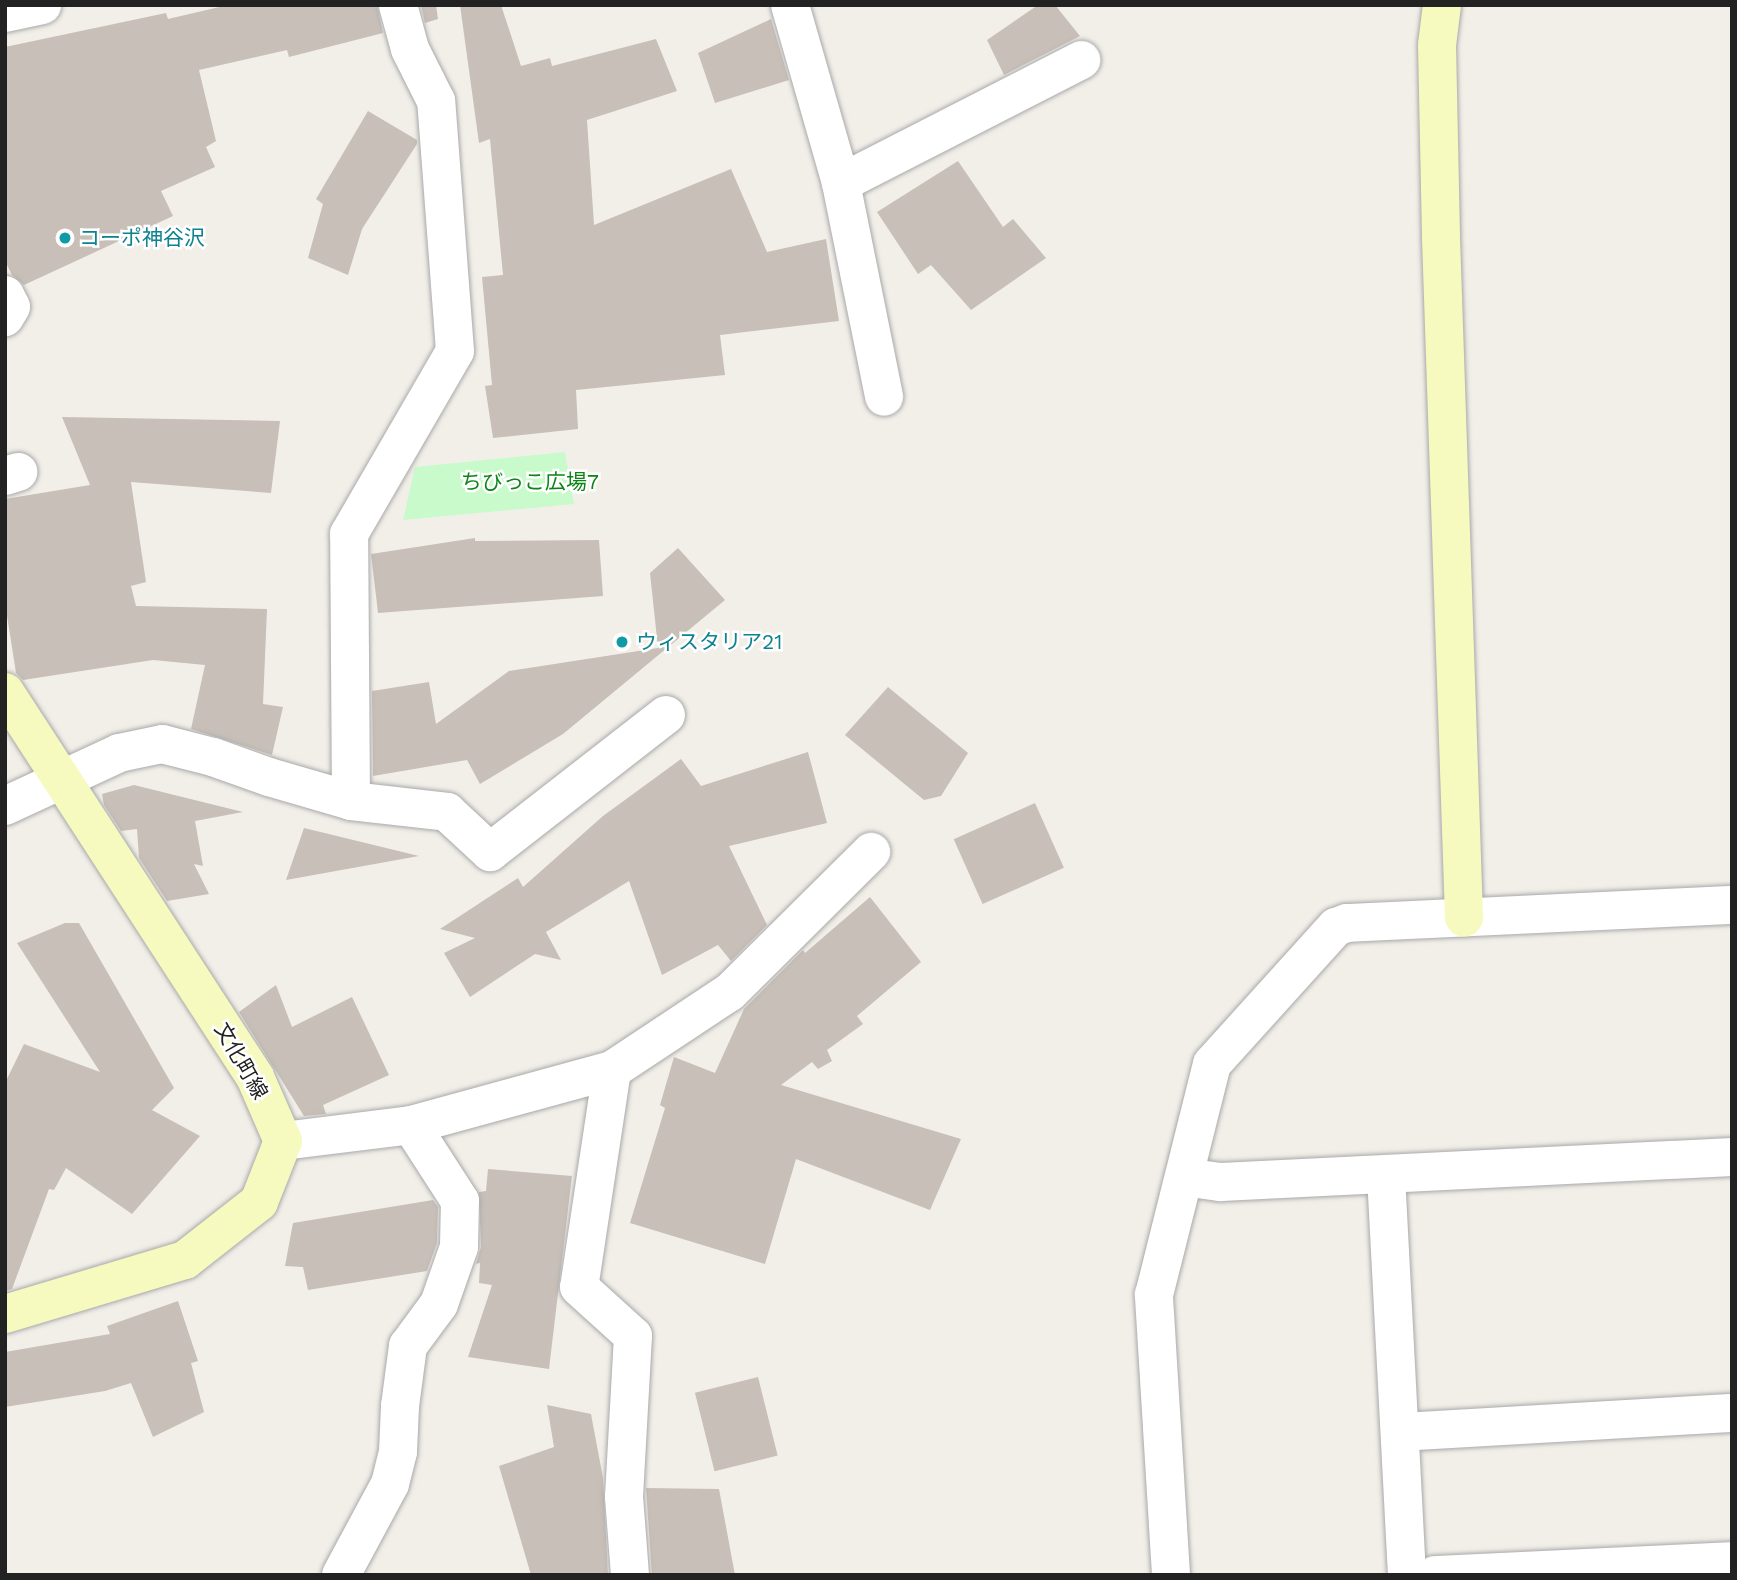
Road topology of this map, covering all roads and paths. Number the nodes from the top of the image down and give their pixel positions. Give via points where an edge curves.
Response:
1 (42, 5) edge
2 (398, 5) edge
3 (790, 5) edge
4 (1442, 5) edge
5 (5, 13) edge
6 (1082, 60) dead end
7 (841, 183) junction
8 (5, 295) edge
9 (5, 317) edge
10 (884, 397) dead end
11 (5, 692) edge
12 (666, 715) dead end
13 (60, 778) junction
14 (351, 801) junction
15 (5, 806) edge
16 (871, 852) dead end
17 (1732, 905) edge
18 (1464, 918) junction
19 (612, 1070) junction
20 (411, 1125) junction
21 (283, 1142) junction
22 (1732, 1157) edge
23 (1386, 1175) junction
24 (1184, 1178) junction
25 (5, 1314) edge
26 (1732, 1413) edge
27 (1400, 1432) junction
28 (1732, 1561) edge
29 (341, 1575) edge
30 (629, 1575) edge
31 (1171, 1575) edge
32 (1412, 1575) edge
33 (1435, 1575) edge

1 - 5 street
2 - 14 street via 410,49 436,101 456,351 349,534
3 - 7 street
4 - 18 street via 1437,45
6 - 7 street
7 - 10 street
8 - 9 street via 11,307
11 - 13 street, 文化町線
12 - 14 street via 490,852 447,812
13 - 14 street via 119,753 162,744
13 - 15 street
13 - 21 street, 文化町線 via 255,1077
16 - 19 street via 730,992
17 - 18 street
18 - 24 street via 1336,927 1212,1064
19 - 20 street
19 - 30 street via 579,1287 633,1336 624,1497
20 - 21 street
20 - 29 street via 460,1201 459,1247 439,1304 408,1346 398,1452 390,1484
21 - 25 street via 259,1202 184,1260
22 - 23 street
23 - 24 street via 1221,1182
23 - 27 street
24 - 31 street via 1154,1295
26 - 27 street
27 - 32 street via 1407,1572
28 - 33 street

